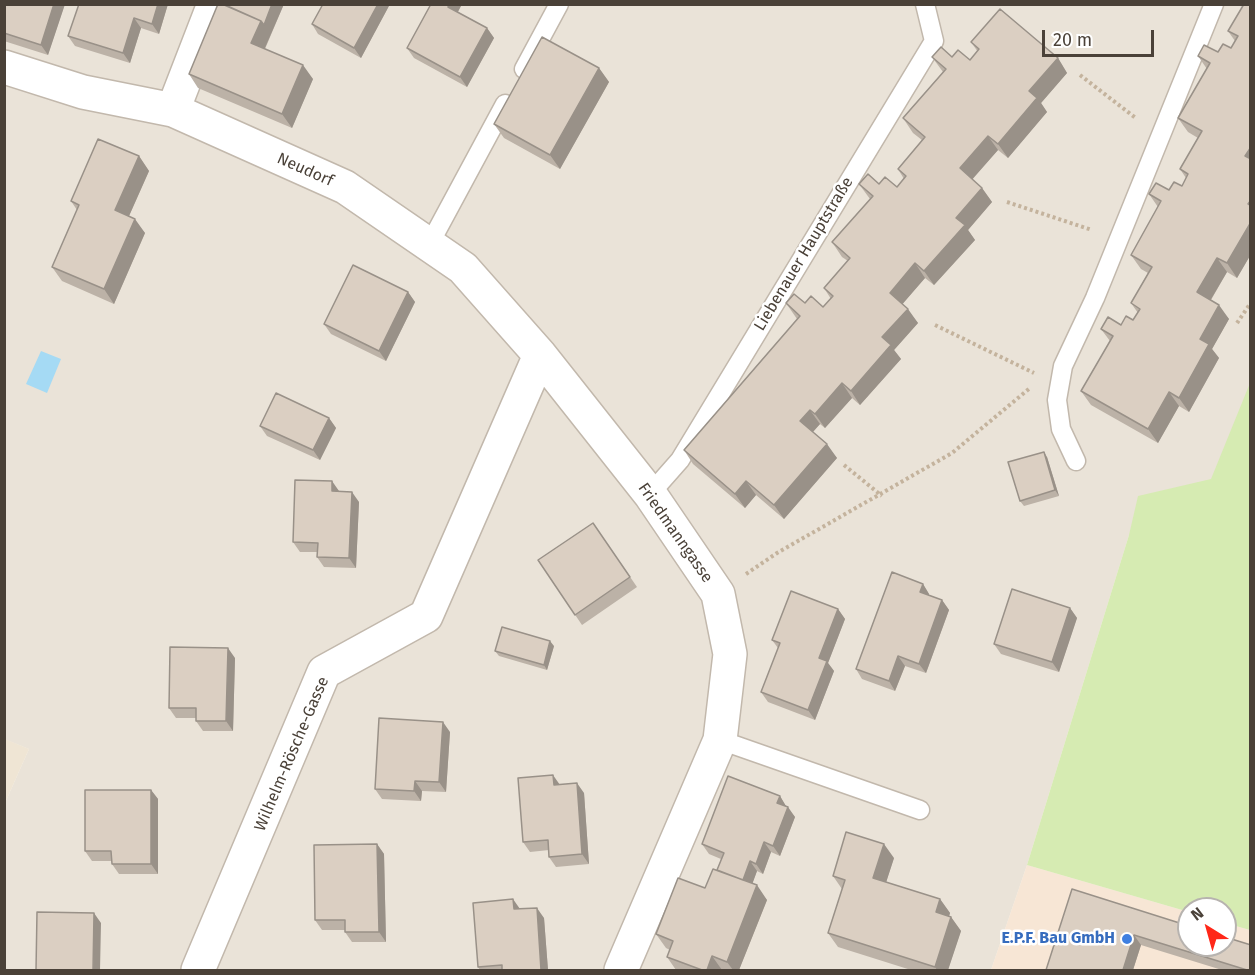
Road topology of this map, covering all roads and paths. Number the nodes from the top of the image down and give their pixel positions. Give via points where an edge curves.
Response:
1 (214, 4) edge
2 (559, 4) edge
3 (925, 4) edge
4 (1214, 4) edge
5 (4, 67) edge
6 (1080, 75) dead end
7 (173, 110) junction
8 (1161, 138) junction
9 (1007, 202) dead end
10 (1118, 238) junction
11 (429, 245) junction
12 (1251, 304) edge
13 (1237, 323) dead end
14 (936, 325) dead end
15 (540, 355) junction
16 (1063, 366) junction
17 (1043, 377) junction
18 (1076, 461) dead end
19 (844, 465) dead end
20 (650, 495) junction
21 (882, 496) junction
22 (718, 594) junction
23 (720, 740) junction
24 (920, 810) dead end
25 (198, 970) edge
26 (621, 970) edge

1 - 7 street
2 - 11 lane
3 - 20 lane, Liebenauer Hauptstraße via 934,40 680,459
4 - 8 lane
5 - 7 street, Neudorf via 83,92
6 - 8 path
7 - 11 street, Neudorf via 345,187
8 - 10 lane
9 - 10 path
10 - 16 lane
11 - 15 street, Neudorf via 463,268
12 - 13 path
14 - 17 path
15 - 20 street, Friedmanngasse
15 - 25 street, Wilhelm-Rösche-Gasse via 426,616 324,672
16 - 17 path
16 - 18 lane via 1058,400 1061,429
17 - 21 path via 952,453
19 - 21 path
20 - 22 street, Friedmanngasse
21 - 22 path via 777,553
22 - 23 street, Friedmanngasse via 730,654
23 - 24 lane
23 - 26 street, Friedmanngasse

